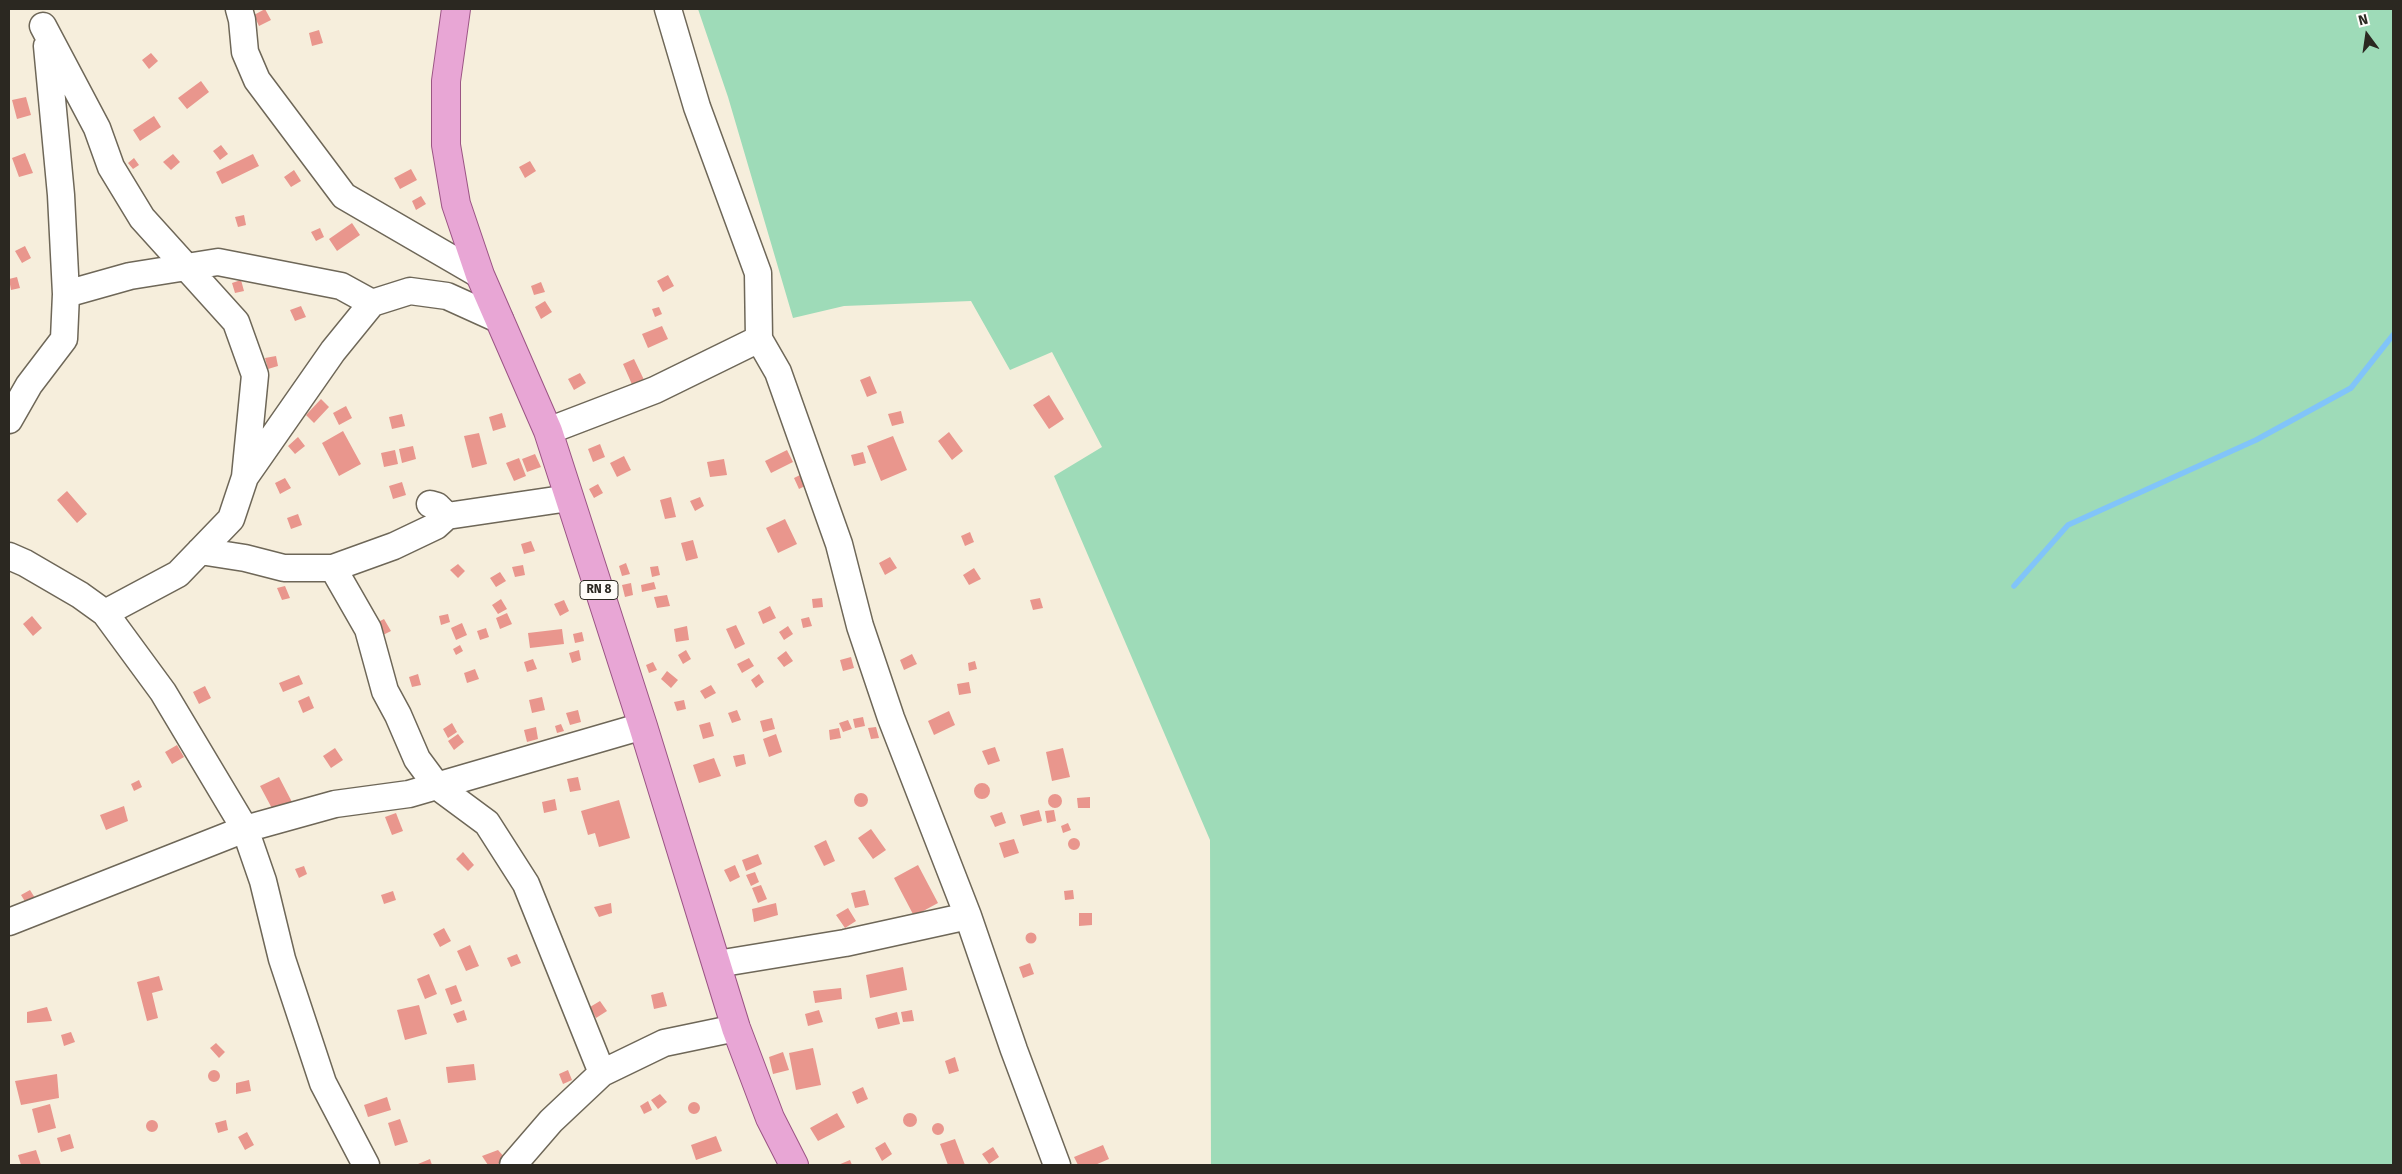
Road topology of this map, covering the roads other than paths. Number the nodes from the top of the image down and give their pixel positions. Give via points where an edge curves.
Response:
1 (238, 9) edge
2 (456, 9) edge
3 (668, 9) edge
4 (41, 17) edge
5 (186, 267) junction
6 (480, 275) junction
7 (66, 294) junction
8 (372, 303) junction
9 (500, 320) junction
10 (759, 339) junction
11 (9, 420) edge
12 (548, 430) junction
13 (245, 478) junction
14 (569, 498) junction
15 (200, 551) junction
16 (9, 556) edge
17 (334, 568) junction
18 (105, 613) junction
19 (643, 726) junction
20 (438, 786) junction
21 (245, 829) junction
22 (968, 916) junction
23 (9, 922) edge
24 (717, 964) junction
25 (736, 1028) junction
26 (602, 1073) junction
27 (366, 1165) edge
28 (513, 1165) edge
29 (794, 1165) edge
30 (1058, 1165) edge

1 - 6 street via 245,52 257,80 344,196
2 - 6 main road, RN 8 via 446,81 446,145 456,204
3 - 10 street via 697,106 758,273
4 - 5 street via 97,128 116,176 142,218
4 - 7 street via 52,86
5 - 7 street via 130,276
5 - 8 street via 218,262 340,286
5 - 13 street via 236,322 255,375
6 - 9 main road, RN 8
7 - 11 street via 64,339 29,385
8 - 9 street via 410,291 447,296
8 - 13 street via 333,351
9 - 12 main road, RN 8
10 - 12 street via 655,390
10 - 22 street via 781,381 839,544 860,626 892,718
12 - 14 main road, RN 8
13 - 15 street via 230,519
14 - 17 street via 439,510 436,526 394,546
14 - 19 main road, RN 8
15 - 17 street via 284,568
15 - 18 street via 178,574
16 - 18 street via 80,595
17 - 20 street via 368,628 385,691 418,759
18 - 21 street via 163,692
19 - 20 street
19 - 24 main road, RN 8
20 - 21 street via 409,794 335,804
20 - 26 street via 486,823 526,884
21 - 23 street
21 - 27 street via 263,881 282,959 323,1083
22 - 24 street via 845,943
22 - 30 street
24 - 25 main road, RN 8
25 - 26 street via 664,1043
25 - 29 main road, RN 8 via 770,1118
26 - 28 street via 551,1121

